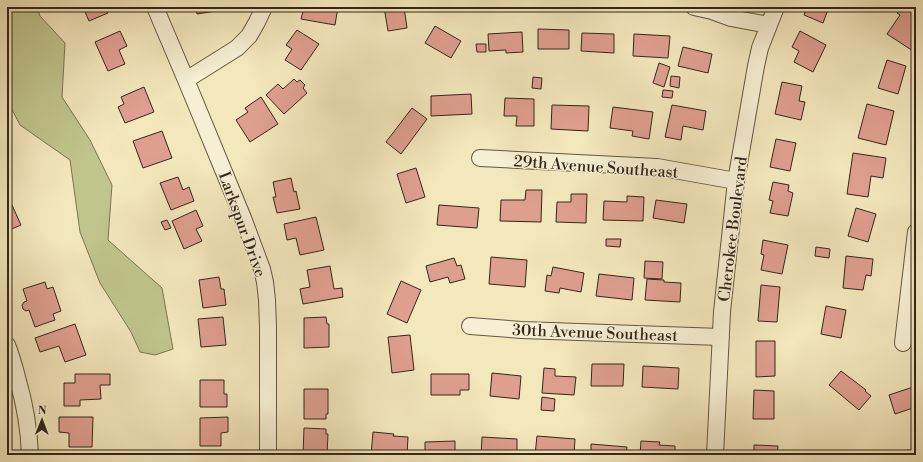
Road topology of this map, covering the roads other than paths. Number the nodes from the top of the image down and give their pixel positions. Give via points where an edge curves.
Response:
1 (155, 7) edge
2 (264, 7) edge
3 (694, 7) edge
4 (776, 7) edge
5 (769, 26) junction
6 (186, 80) junction
7 (480, 158) dead end
8 (736, 181) junction
9 (916, 232) edge
10 (470, 326) dead end
11 (721, 337) junction
12 (903, 343) dead end
13 (7, 345) edge
14 (30, 455) edge
15 (268, 455) edge
16 (715, 455) edge

1 - 6 street, Larkspur Drive
2 - 6 street via 249,36 236,48
3 - 5 street
4 - 5 street, Cherokee Boulevard
5 - 8 street, Cherokee Boulevard via 756,66
6 - 15 street, Larkspur Drive via 243,218 265,282 268,327
7 - 8 street, 29th Avenue Southeast via 657,167
8 - 11 street, Cherokee Boulevard
9 - 12 street
10 - 11 street, 30th Avenue Southeast
11 - 16 street, Cherokee Boulevard
13 - 14 street via 21,391

